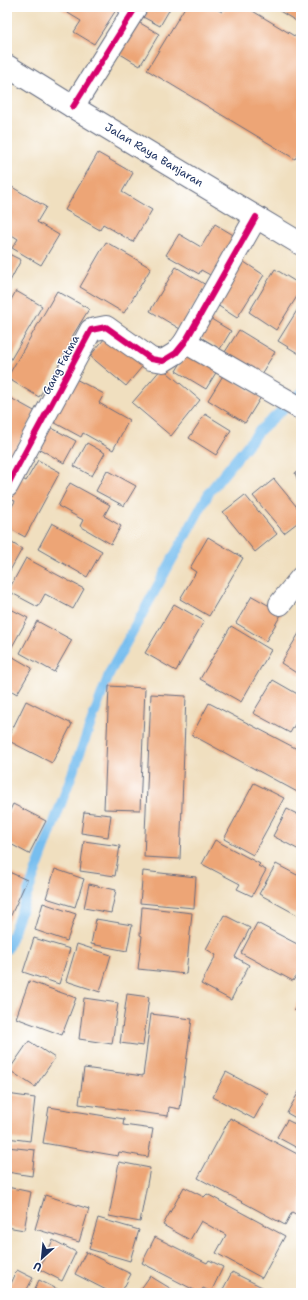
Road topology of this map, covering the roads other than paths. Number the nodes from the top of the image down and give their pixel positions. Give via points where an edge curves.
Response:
1 (136, 7) edge
2 (7, 66) edge
3 (73, 107) junction
4 (256, 217) junction
5 (301, 244) edge
6 (185, 342) junction
7 (300, 408) dead end
8 (7, 486) edge
9 (301, 578) edge
10 (280, 604) dead end

1 - 3 street
2 - 3 street, Jalan Raya Banjaran
3 - 4 street, Jalan Raya Banjaran
4 - 5 street, Jalan Raya Banjaran
4 - 6 street, Gang Fatma
6 - 7 street
6 - 8 street, Gang Fatma via 176,353 163,361 151,359 106,327 91,330
9 - 10 street

